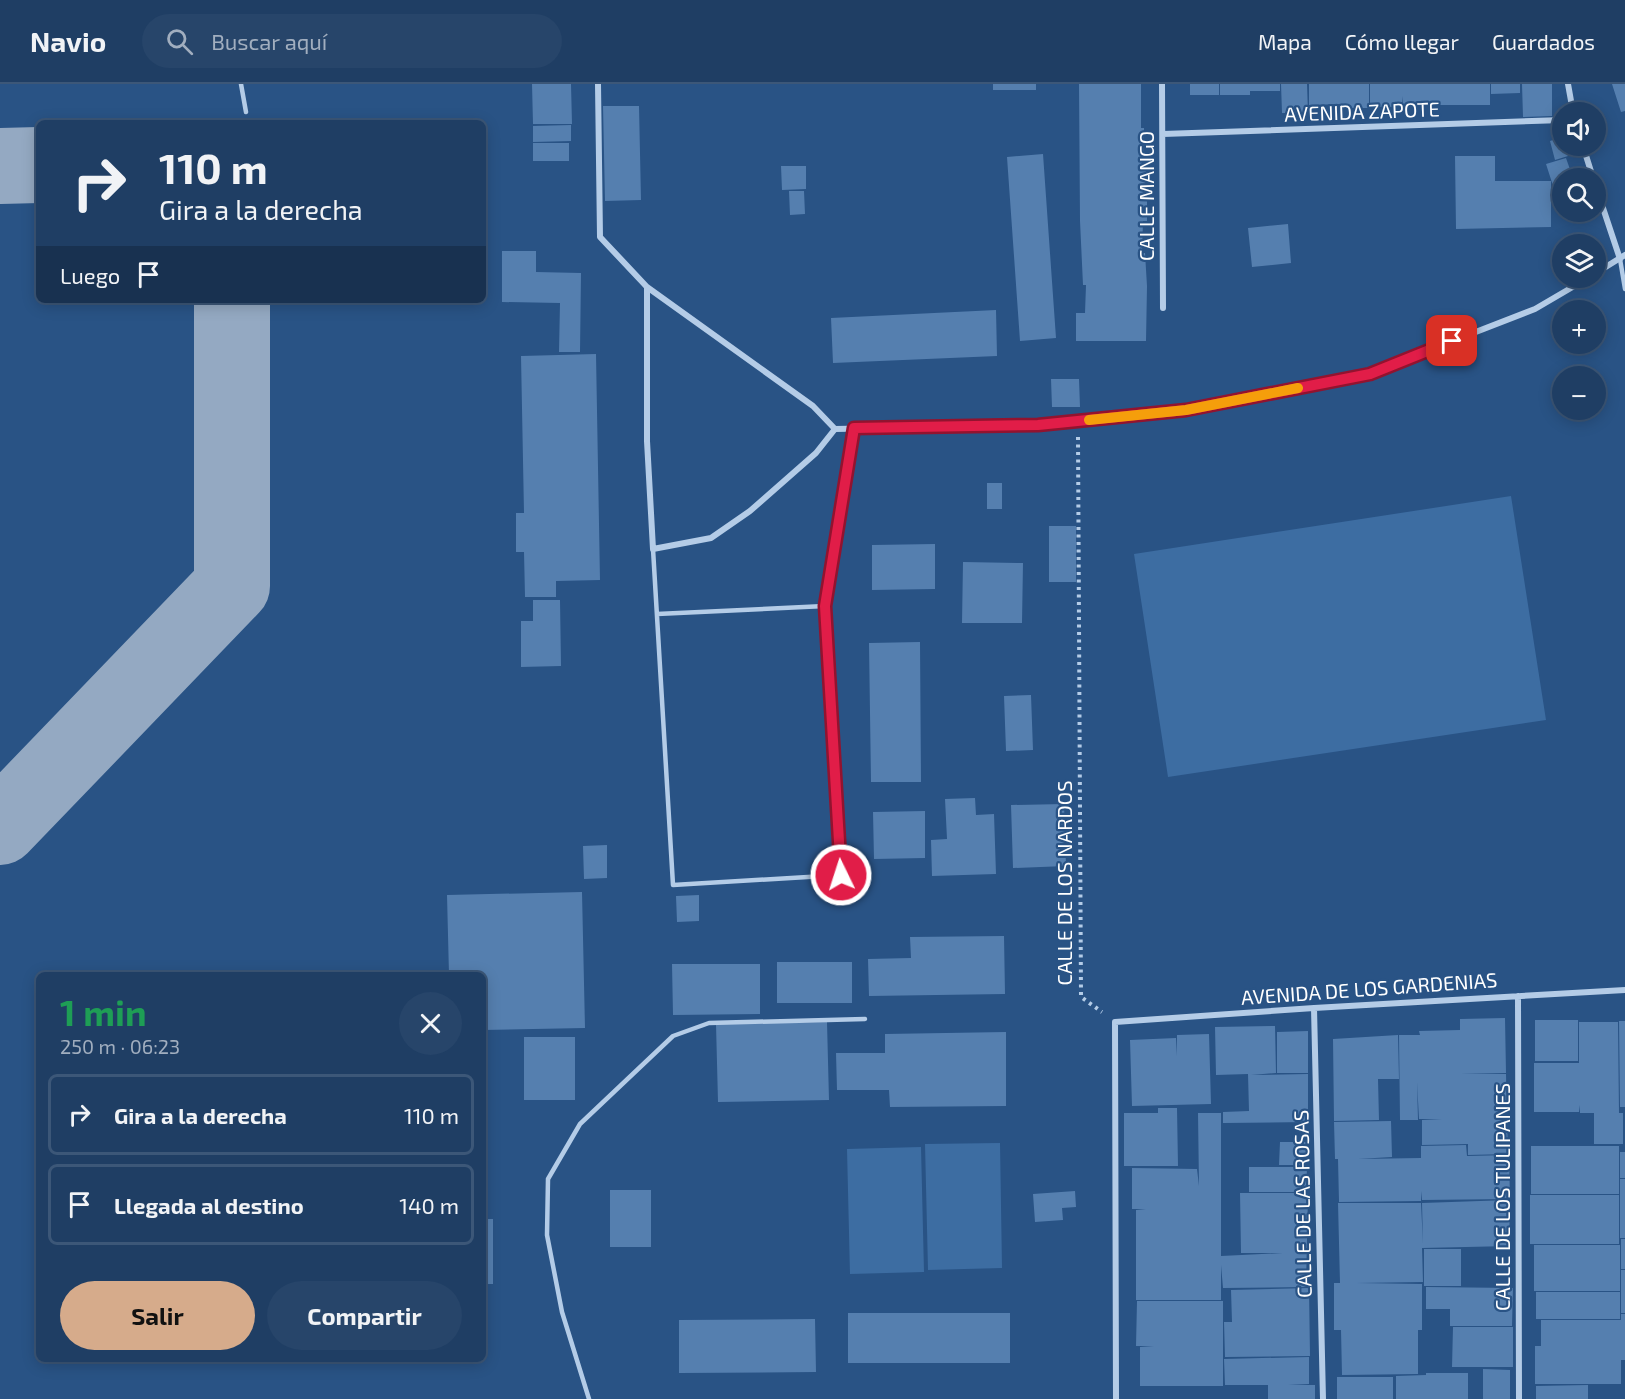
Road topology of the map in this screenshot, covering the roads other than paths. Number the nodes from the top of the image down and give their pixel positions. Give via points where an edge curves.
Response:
1 (241, 84) edge
2 (598, 84) edge
3 (1162, 84) edge
4 (1568, 84) edge
5 (1571, 102) edge
6 (246, 112) dead end
7 (1552, 120) edge
8 (1163, 134) junction
9 (1606, 214) edge
10 (1622, 257) edge
11 (1606, 267) edge
12 (647, 287) junction
13 (1571, 288) edge
14 (1625, 289) edge
15 (1163, 308) dead end
16 (854, 428) junction
17 (835, 429) junction
18 (653, 549) junction
19 (825, 606) junction
20 (657, 614) junction
21 (1625, 990) edge
22 (1518, 996) junction
23 (1314, 1008) junction
24 (865, 1019) dead end
25 (589, 1399) edge
26 (1116, 1399) edge
27 (1323, 1399) edge
28 (1519, 1399) edge

1 - 6 lane
2 - 12 street via 600,237
3 - 8 street, CALLE MANGO
4 - 5 street
7 - 8 street, AVENIDA ZAPOTE
8 - 15 street, CALLE MANGO
9 - 10 street
10 - 11 street
10 - 14 lane
12 - 17 street via 813,406
12 - 18 street via 647,431
13 - 16 street via 1534,309 1370,374 1186,410 1038,425
16 - 17 street
16 - 19 lane
17 - 18 street via 816,453 750,511 711,538
18 - 20 lane
19 - 20 lane
19 - 20 lane via 841,875 674,885
21 - 22 street, AVENIDA DE LOS GARDENIAS
22 - 23 street, AVENIDA DE LOS GARDENIAS
22 - 28 street, CALLE DE LOS TULIPANES
23 - 26 street, AVENIDA DE LOS GARDENIAS via 1115,1022
23 - 27 street, CALLE DE LAS ROSAS
24 - 25 lane via 709,1023 674,1036 580,1124 548,1179 546,1235 562,1312

